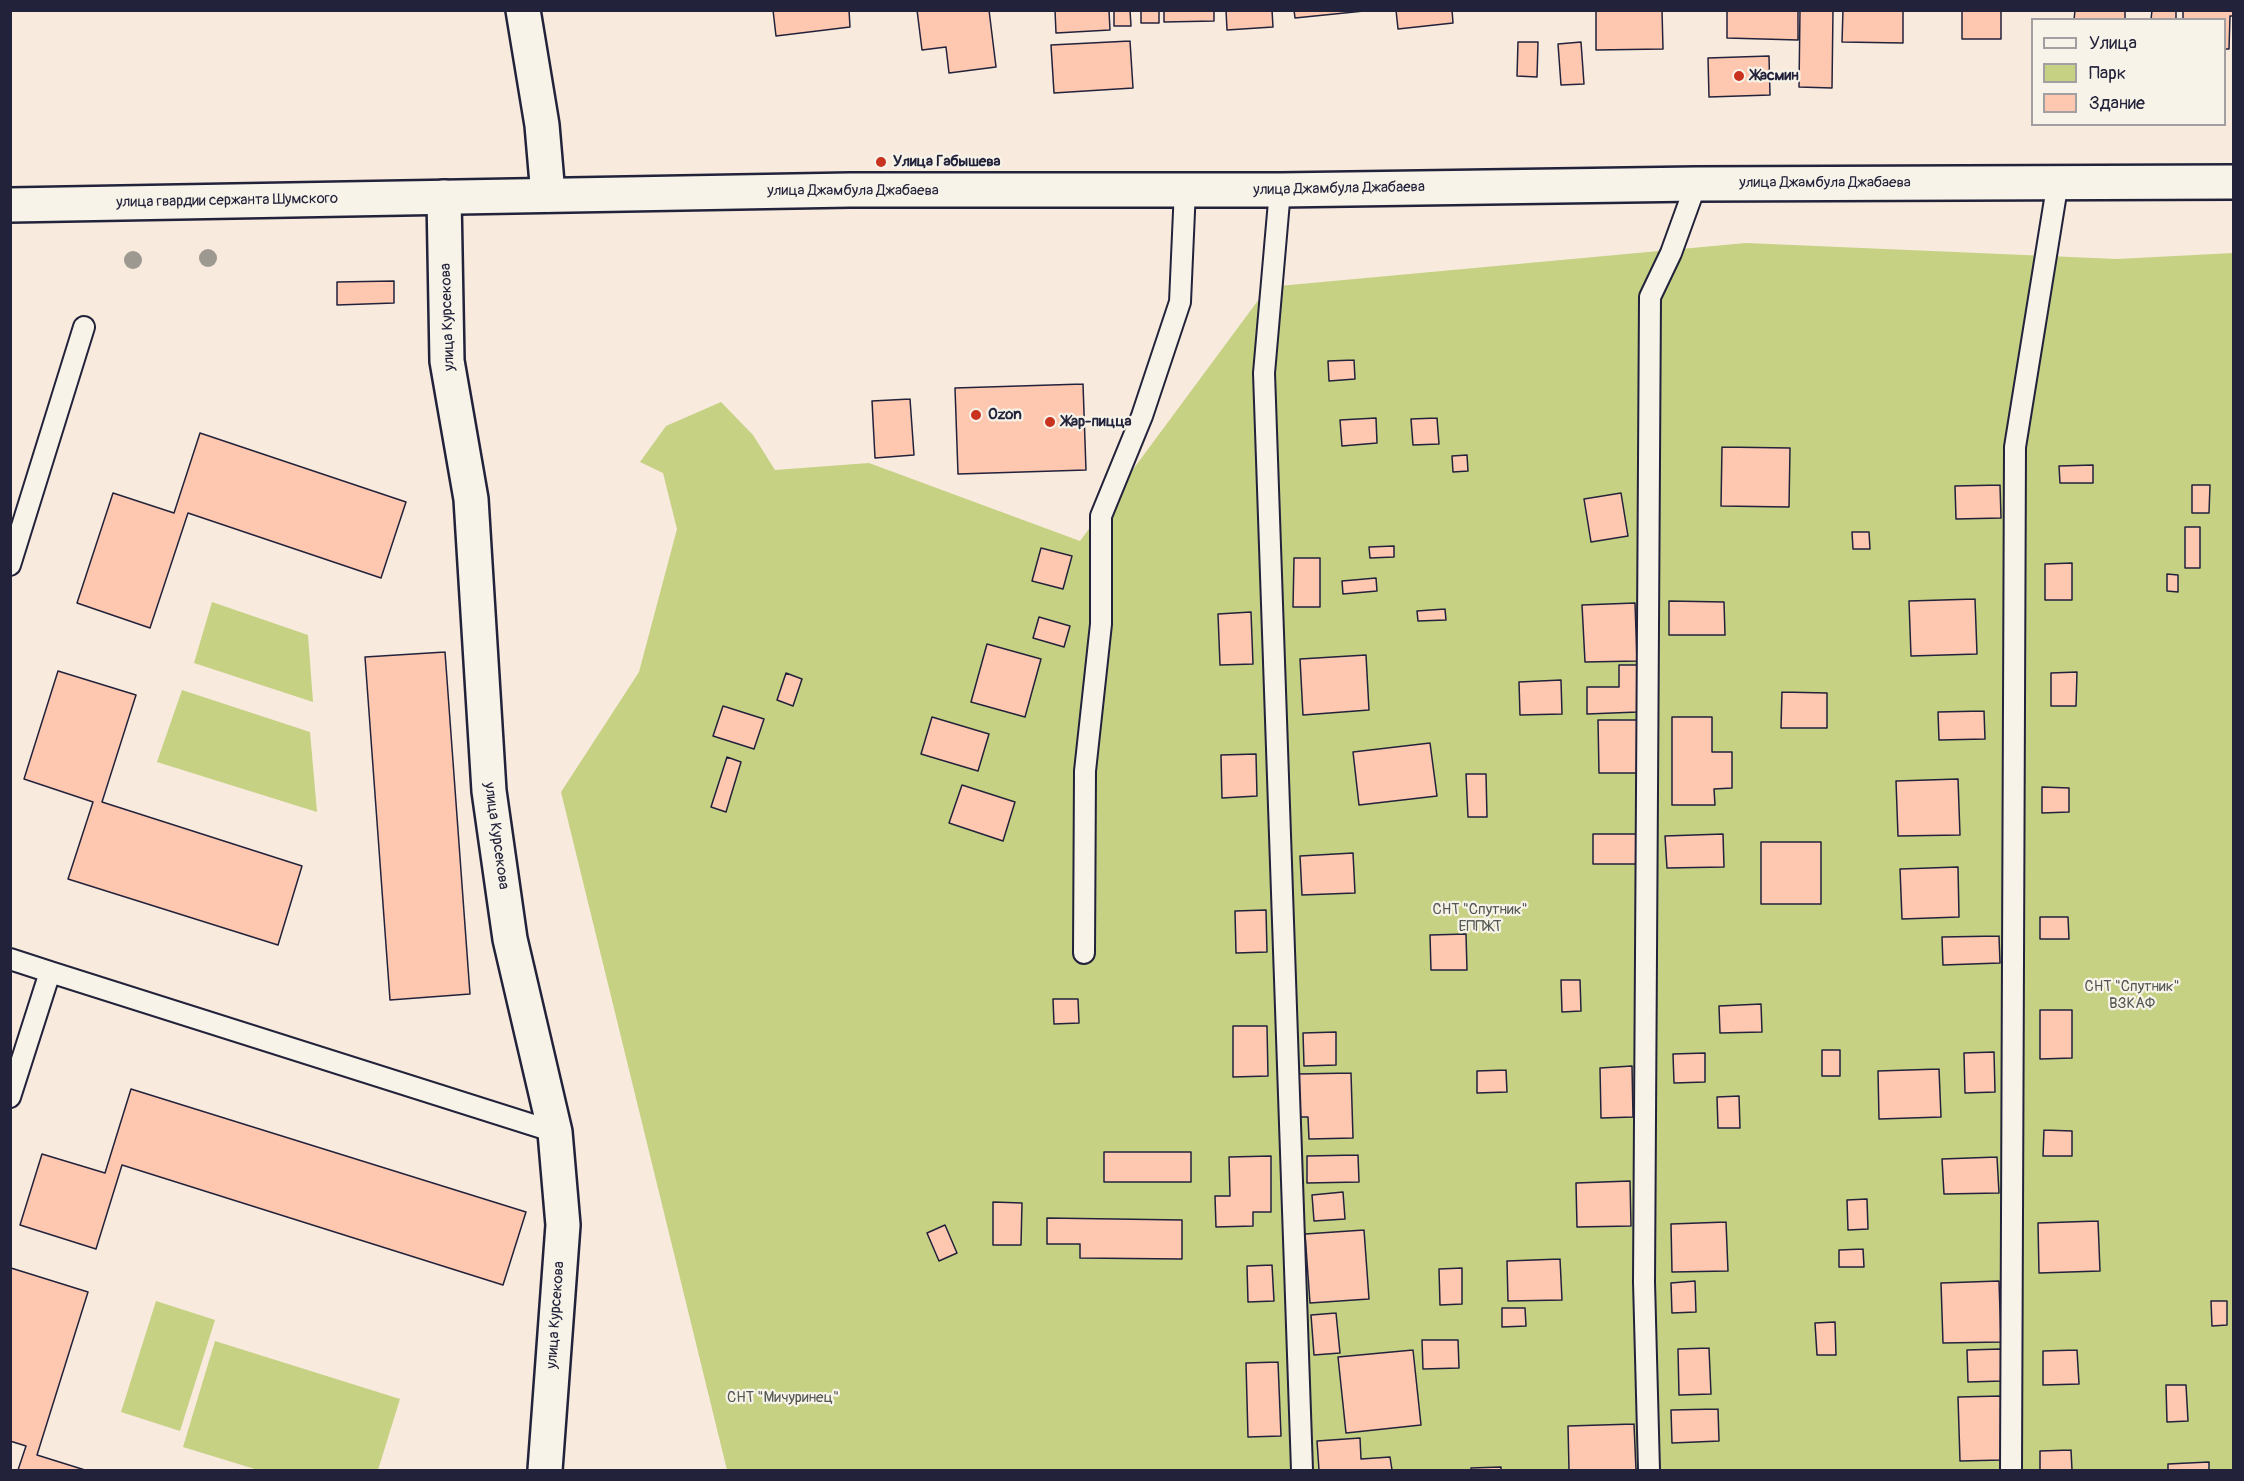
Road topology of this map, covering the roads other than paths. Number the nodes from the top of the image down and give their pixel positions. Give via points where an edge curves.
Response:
1 (523, 10) edge
2 (2058, 181) junction
3 (2234, 182) edge
4 (1696, 184) junction
5 (1185, 189) junction
6 (1280, 190) junction
7 (548, 195) junction
8 (444, 197) junction
9 (10, 205) edge
10 (84, 327) dead end
11 (10, 565) edge
12 (1084, 953) dead end
13 (10, 959) edge
14 (50, 972) junction
15 (10, 1097) edge
16 (555, 1131) junction
17 (545, 1470) edge
18 (1302, 1470) edge
19 (1649, 1470) edge
20 (2011, 1470) edge

1 - 7 main road via 543,125
2 - 3 main road, улица Джамбула Джабаева
2 - 4 main road, улица Джамбула Джабаева
2 - 20 lane via 2015,447
4 - 6 main road, улица Джамбула Джабаева
4 - 19 lane via 1650,297 1644,1270
5 - 6 main road, улица Джамбула Джабаева
5 - 7 main road, улица Джамбула Джабаева
5 - 12 lane via 1180,302 1142,416 1101,516 1101,624 1086,771
6 - 18 lane via 1264,373
7 - 8 main road, улица Джамбула Джабаева
8 - 9 main road, улица гвардии сержанта Шумского
8 - 16 main road, улица Курсекова via 447,360 471,499 489,791 510,939
10 - 11 lane
13 - 14 lane
14 - 15 lane
14 - 16 lane
16 - 17 main road, улица Курсекова via 563,1225

